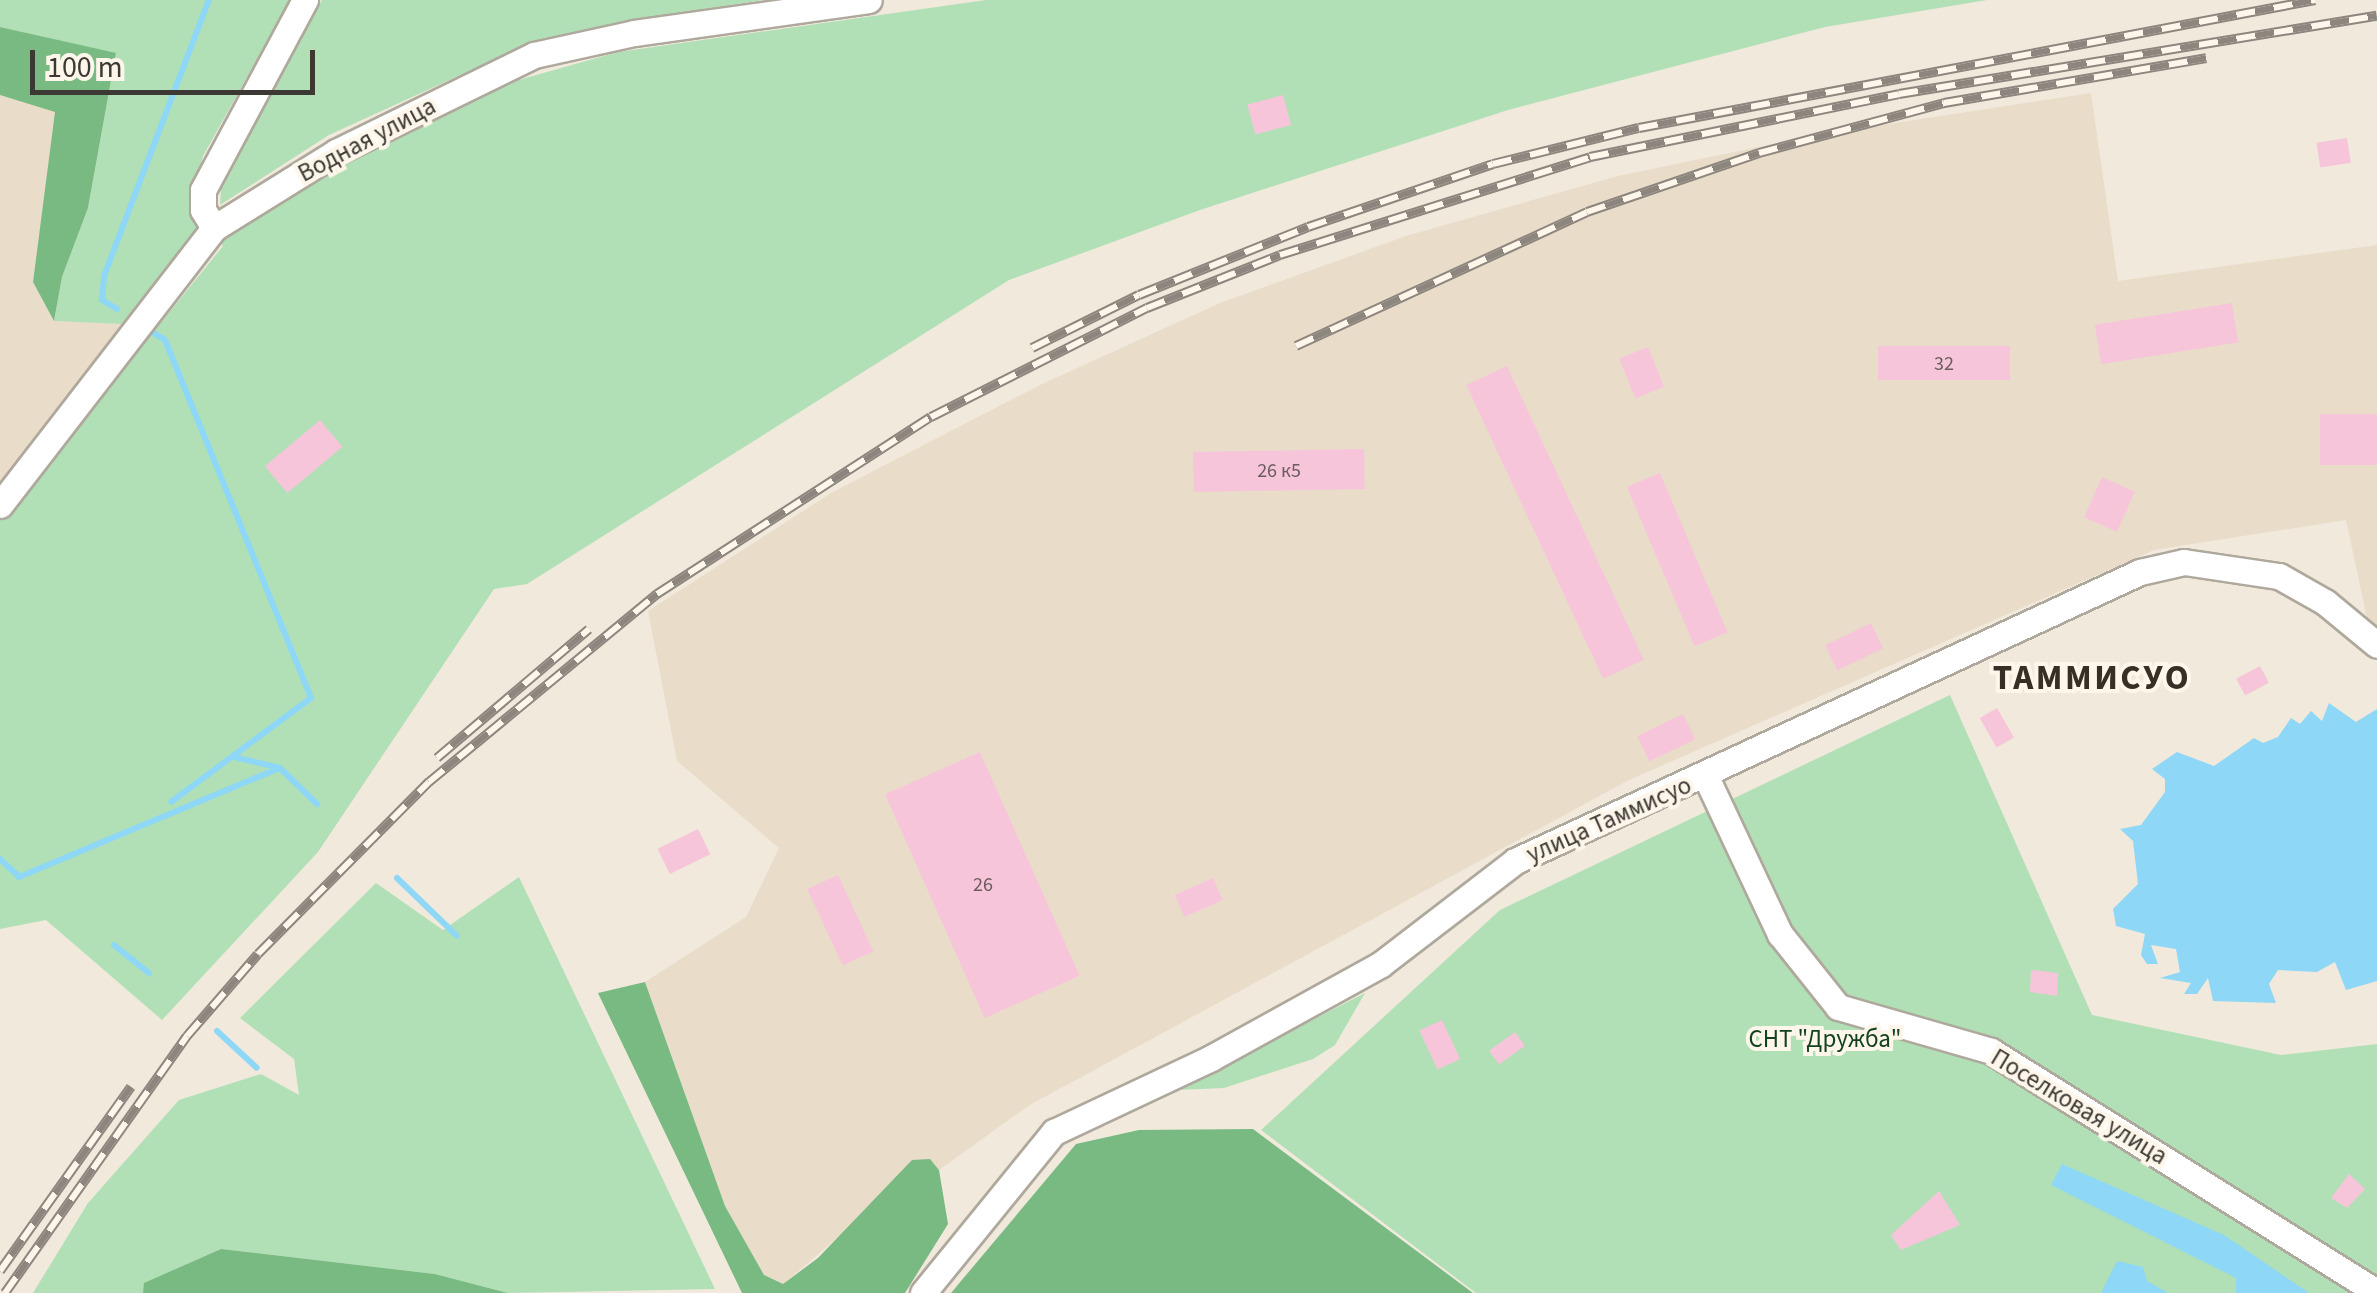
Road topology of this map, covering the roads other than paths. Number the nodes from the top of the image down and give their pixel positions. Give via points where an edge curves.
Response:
1 (305, 0) edge
2 (869, 0) edge
3 (214, 228) junction
4 (0, 505) edge
5 (2377, 645) edge
6 (1706, 777) junction
7 (2377, 1292) edge
8 (923, 1293) edge

1 - 3 street via 203,190 203,210
2 - 3 street, Водная улица via 634,33 534,56 336,152
3 - 4 street, Водная улица
5 - 6 street, улица Таммисуо via 2325,602 2279,576 2184,562 2140,572 1996,636
6 - 7 street, Поселковая улица via 1780,934 1838,1008 1991,1051
6 - 8 street, улица Таммисуо via 1514,862 1381,964 1212,1058 1054,1132

